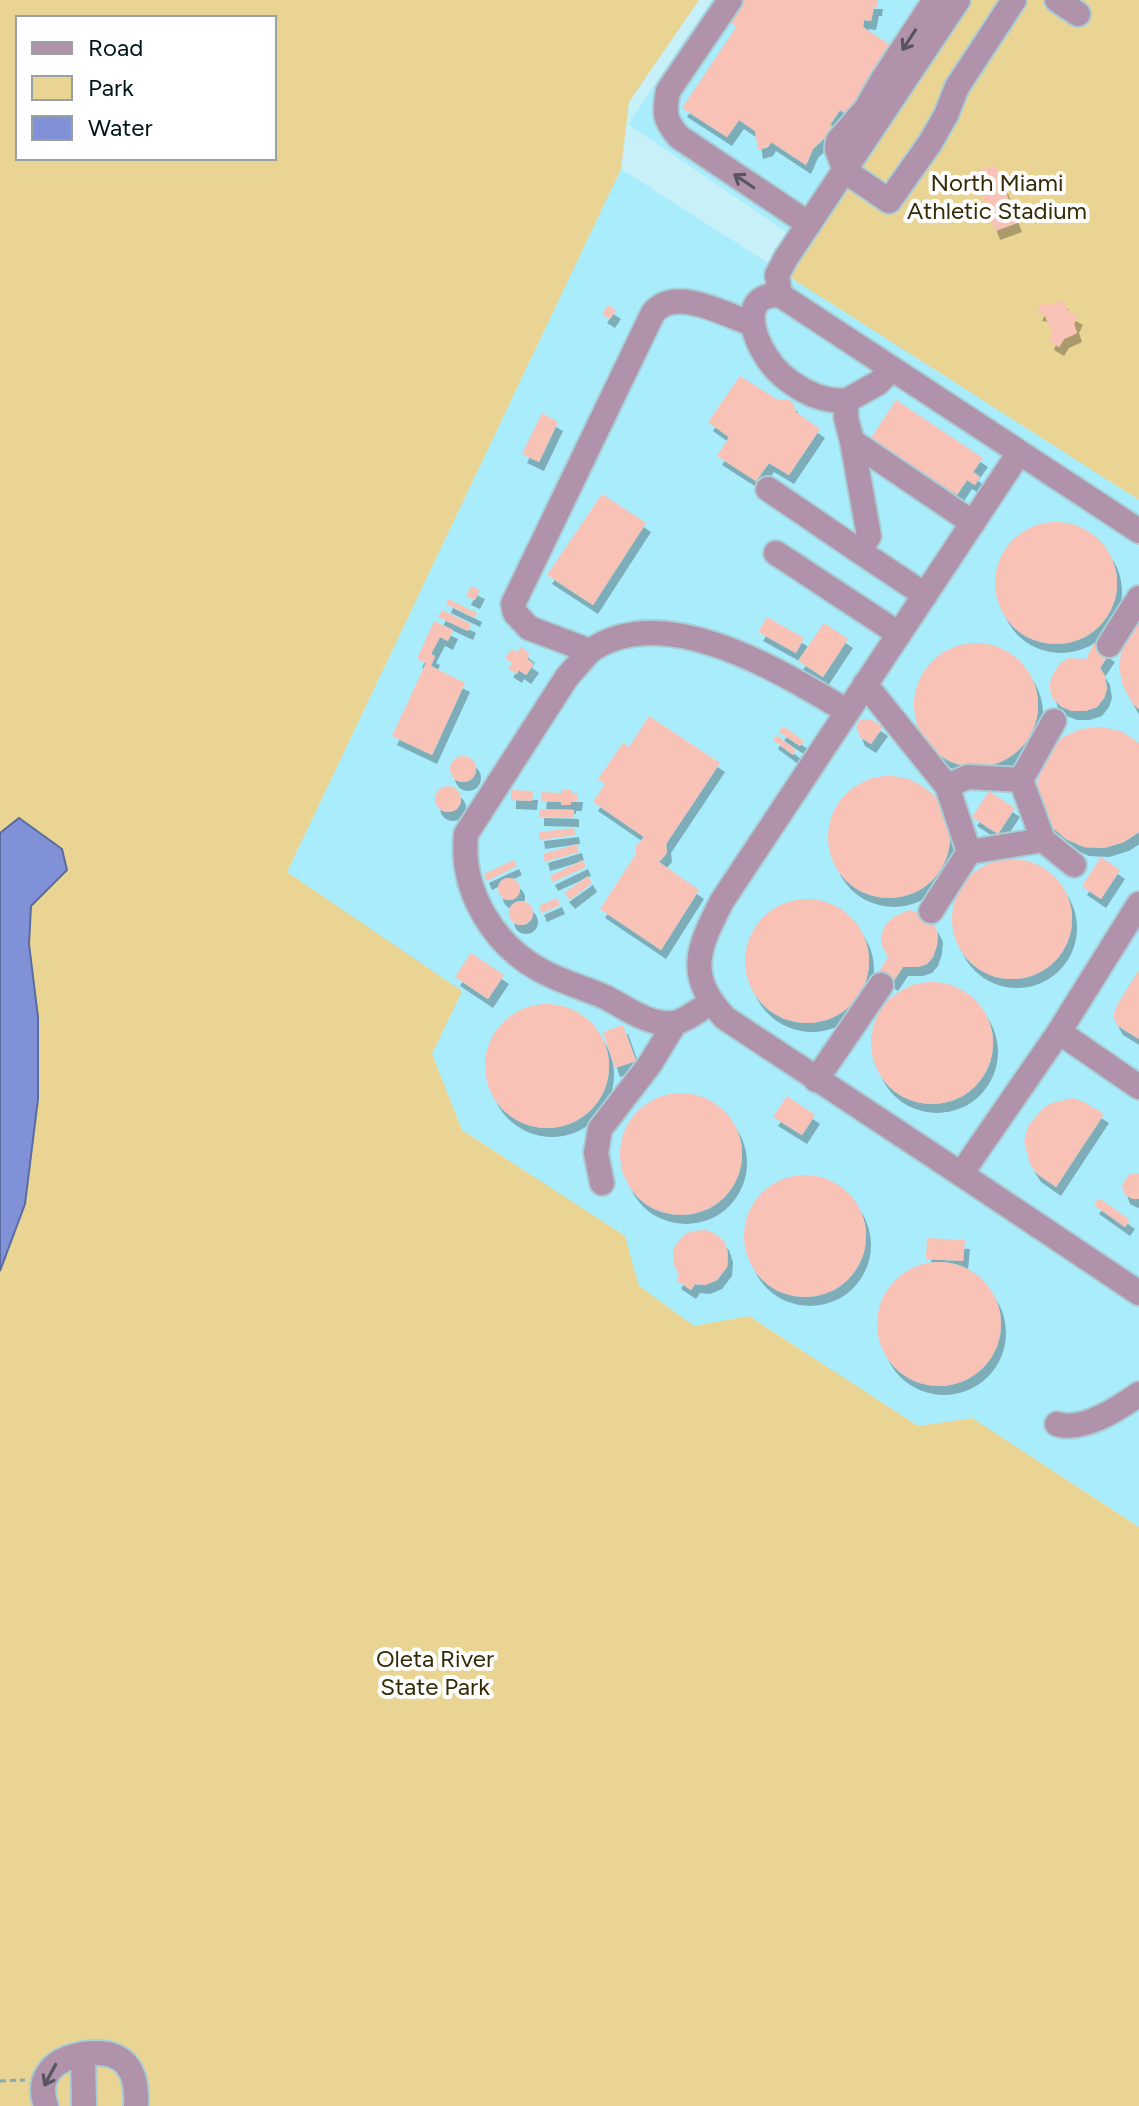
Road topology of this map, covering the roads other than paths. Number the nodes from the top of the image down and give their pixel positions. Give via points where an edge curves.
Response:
1 (730, 0) edge
2 (935, 0) edge
3 (958, 0) edge
4 (1014, 0) edge
5 (1057, 0) edge
6 (1078, 14) dead end
7 (845, 171) junction
8 (809, 224) junction
9 (780, 295) junction
10 (752, 324) junction
11 (892, 369) junction
12 (846, 401) junction
13 (852, 441) junction
14 (1019, 453) junction
15 (768, 489) dead end
16 (973, 523) junction
17 (1139, 531) edge
18 (859, 551) junction
19 (776, 553) dead end
20 (925, 595) junction
21 (1139, 598) edge
22 (899, 634) junction
23 (1109, 645) dead end
24 (590, 651) junction
25 (865, 684) junction
26 (847, 711) junction
27 (1054, 721) dead end
28 (1021, 780) junction
29 (947, 786) junction
30 (1043, 840) junction
31 (969, 852) junction
32 (1074, 865) dead end
33 (1139, 904) edge
34 (931, 911) dead end
35 (881, 985) dead end
36 (710, 1003) junction
37 (675, 1023) junction
38 (1059, 1032) junction
39 (816, 1080) junction
40 (1139, 1087) edge
41 (961, 1174) junction
42 (602, 1183) dead end
43 (1139, 1293) edge
44 (1139, 1394) edge
45 (1057, 1424) dead end
46 (83, 2054) junction
47 (46, 2106) edge
48 (84, 2106) edge
49 (136, 2106) edge

8 -> 1 lane via 679,137 668,124 668,91
2 -> 7 lane via 866,109 838,141
3 - 7 lane
4 - 7 lane via 957,87 930,143 889,201
5 - 6 lane
7 - 8 lane
8 - 9 lane via 777,275
9 - 10 lane via 761,300
9 - 11 lane
10 - 12 lane via 766,356 782,374 812,395
10 - 24 lane via 678,300 659,305 653,313 513,604 529,628
11 - 12 lane
11 - 14 lane
12 - 13 lane
13 - 16 lane
13 - 18 lane via 869,536
14 - 16 lane
14 - 17 lane
15 - 18 lane
16 - 20 lane
18 - 20 lane
19 - 22 lane
20 - 22 lane
21 - 23 lane
22 - 25 lane
24 - 26 lane via 604,641 639,634 702,641 754,658
24 - 37 lane via 567,677 466,834 466,870 492,930 530,963 644,1019
25 - 26 lane
25 - 29 lane
26 - 36 lane via 707,930 699,952 700,978
27 - 28 lane
28 - 29 lane via 968,777
28 - 30 lane
29 - 31 lane
30 - 31 lane
30 - 32 lane
31 - 34 lane
33 - 38 lane
35 - 39 lane
36 - 37 lane
36 - 39 lane
37 - 42 lane via 600,1129 596,1153
38 - 40 lane
38 - 41 lane
39 - 41 lane
41 - 43 lane
44 - 45 lane via 1097,1418
46 -> 47 lane via 60,2060 49,2072 43,2088
46 - 48 lane
46 - 49 lane via 121,2059 134,2077

